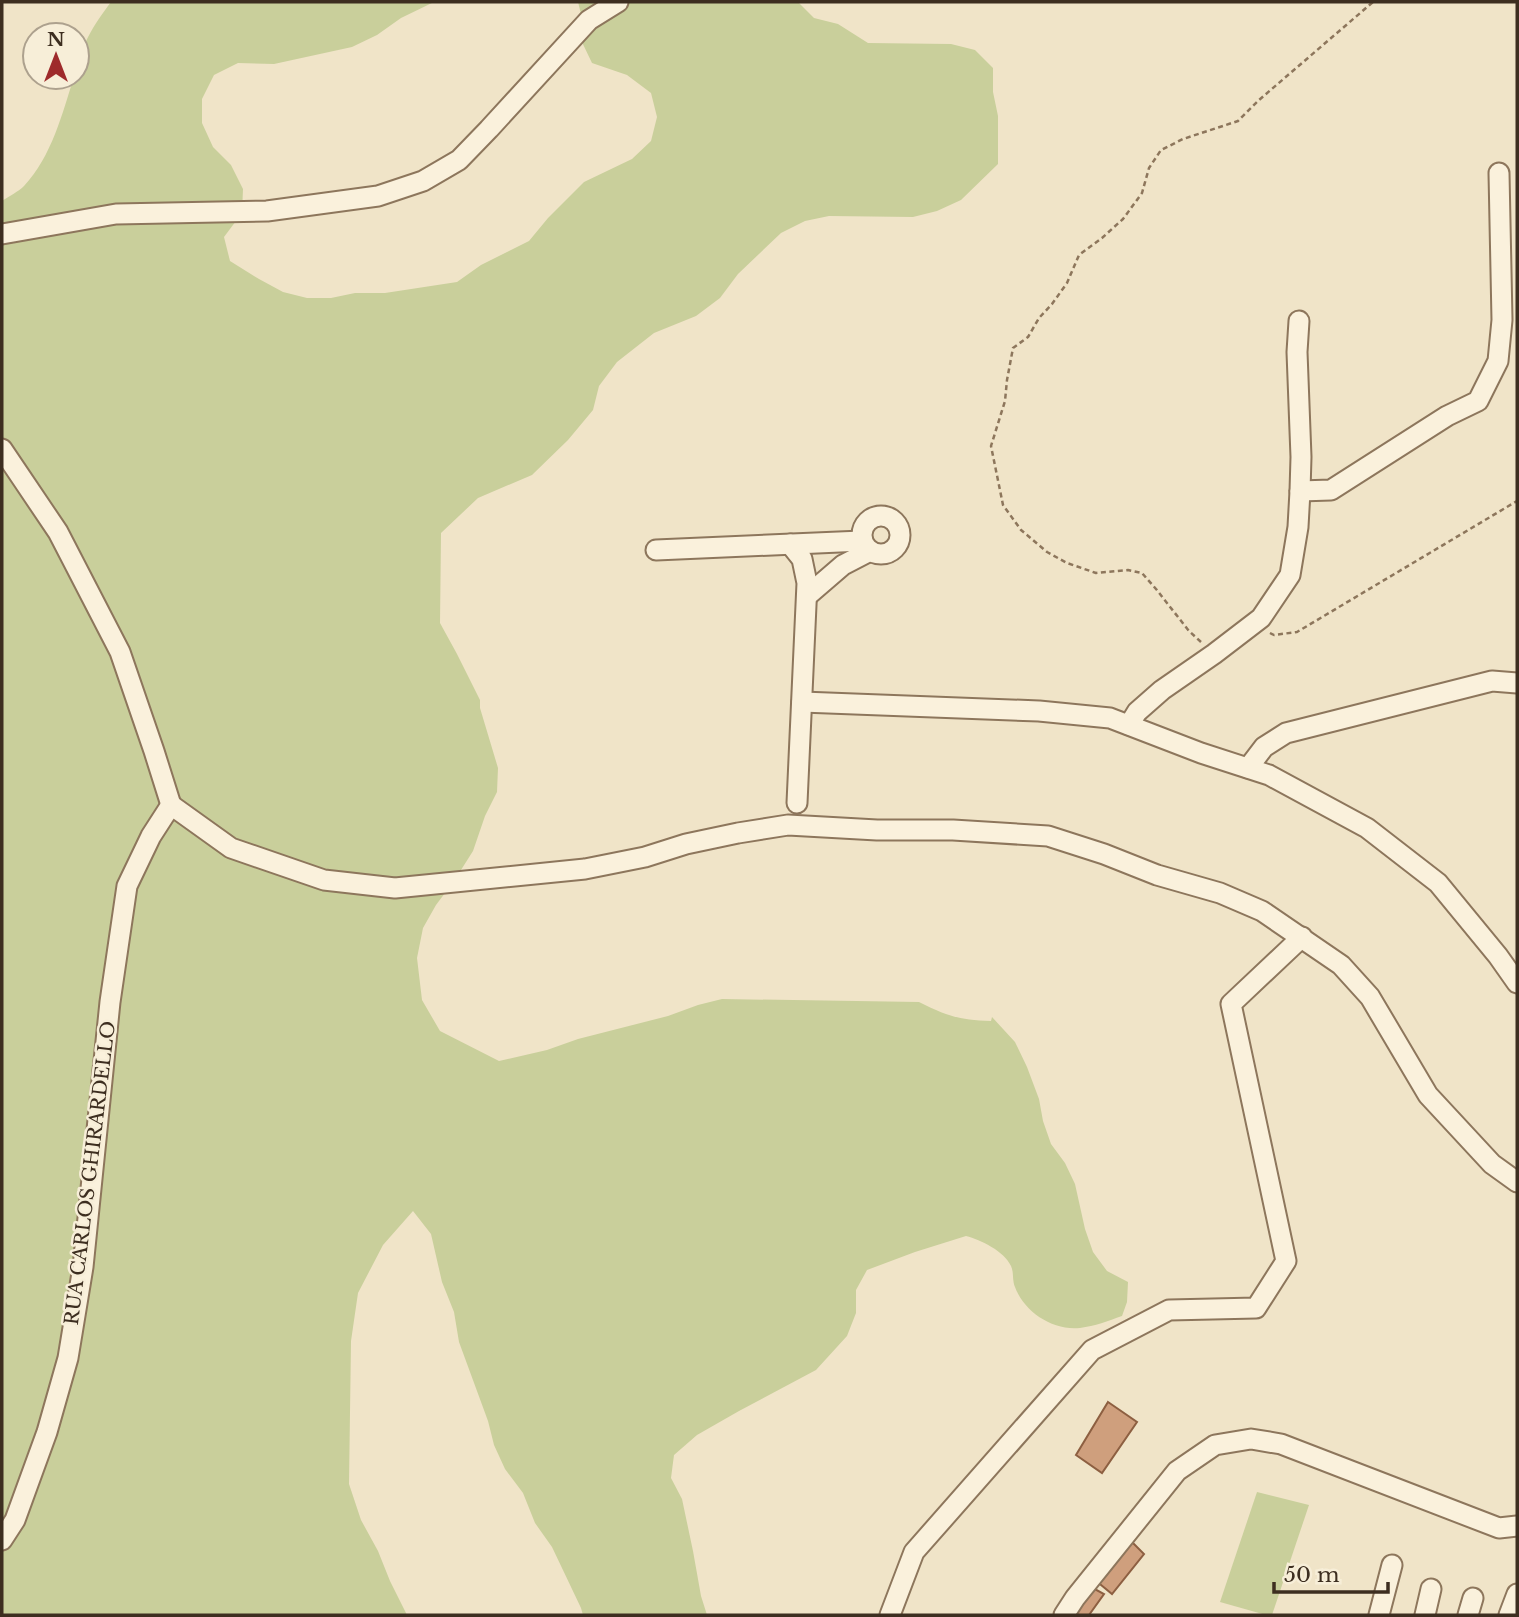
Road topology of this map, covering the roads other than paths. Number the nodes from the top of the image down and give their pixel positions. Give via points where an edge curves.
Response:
1 (618, 2) edge
2 (1499, 173) dead end
3 (2, 234) edge
4 (1299, 321) dead end
5 (2, 449) edge
6 (1300, 491) junction
7 (790, 544) junction
8 (656, 550) dead end
9 (807, 596) junction
10 (1517, 683) edge
11 (802, 702) junction
12 (1129, 725) junction
13 (1248, 768) junction
14 (797, 803) dead end
15 (171, 805) junction
16 (1302, 937) junction
17 (1517, 983) edge
18 (1517, 1181) edge
19 (1517, 1526) edge
20 (2, 1541) edge
21 (1392, 1565) dead end
22 (1431, 1589) dead end
23 (1517, 1594) edge
24 (890, 1615) edge
25 (1065, 1615) edge
26 (1378, 1615) edge
27 (1425, 1615) edge
28 (1509, 1615) edge

1 - 3 street via 589,20 459,160 423,181 378,196 267,211 116,214
2 - 6 street via 1502,320 1498,361 1478,401 1331,490
4 - 6 street
5 - 15 street via 58,532 120,653
6 - 12 street via 1290,575 1261,618 1162,690
7 - 8 street
7 - 9 street via 802,559
7 - 9 street via 866,546
9 - 11 street
10 - 13 street via 1492,681 1286,733 1264,747
11 - 12 street via 1040,711 1110,718
11 - 14 street
12 - 13 street
13 - 17 street via 1367,828 1438,883
15 - 16 street via 231,848 324,880 395,888 585,869 788,825 1048,836 1220,893 1262,911
15 - 20 street, RUA CARLOS GHIRARDELLO via 127,886 110,1002 83,1267 68,1358 47,1432 15,1520
16 - 18 street via 1341,965 1370,997 1428,1094 1492,1164
16 - 24 street via 1231,1004 1286,1261 1256,1308 1169,1310 1092,1349 914,1552
19 - 25 street via 1499,1528 1281,1444 1251,1439 1215,1444 1177,1471
21 - 26 street
22 - 27 street
23 - 28 street

